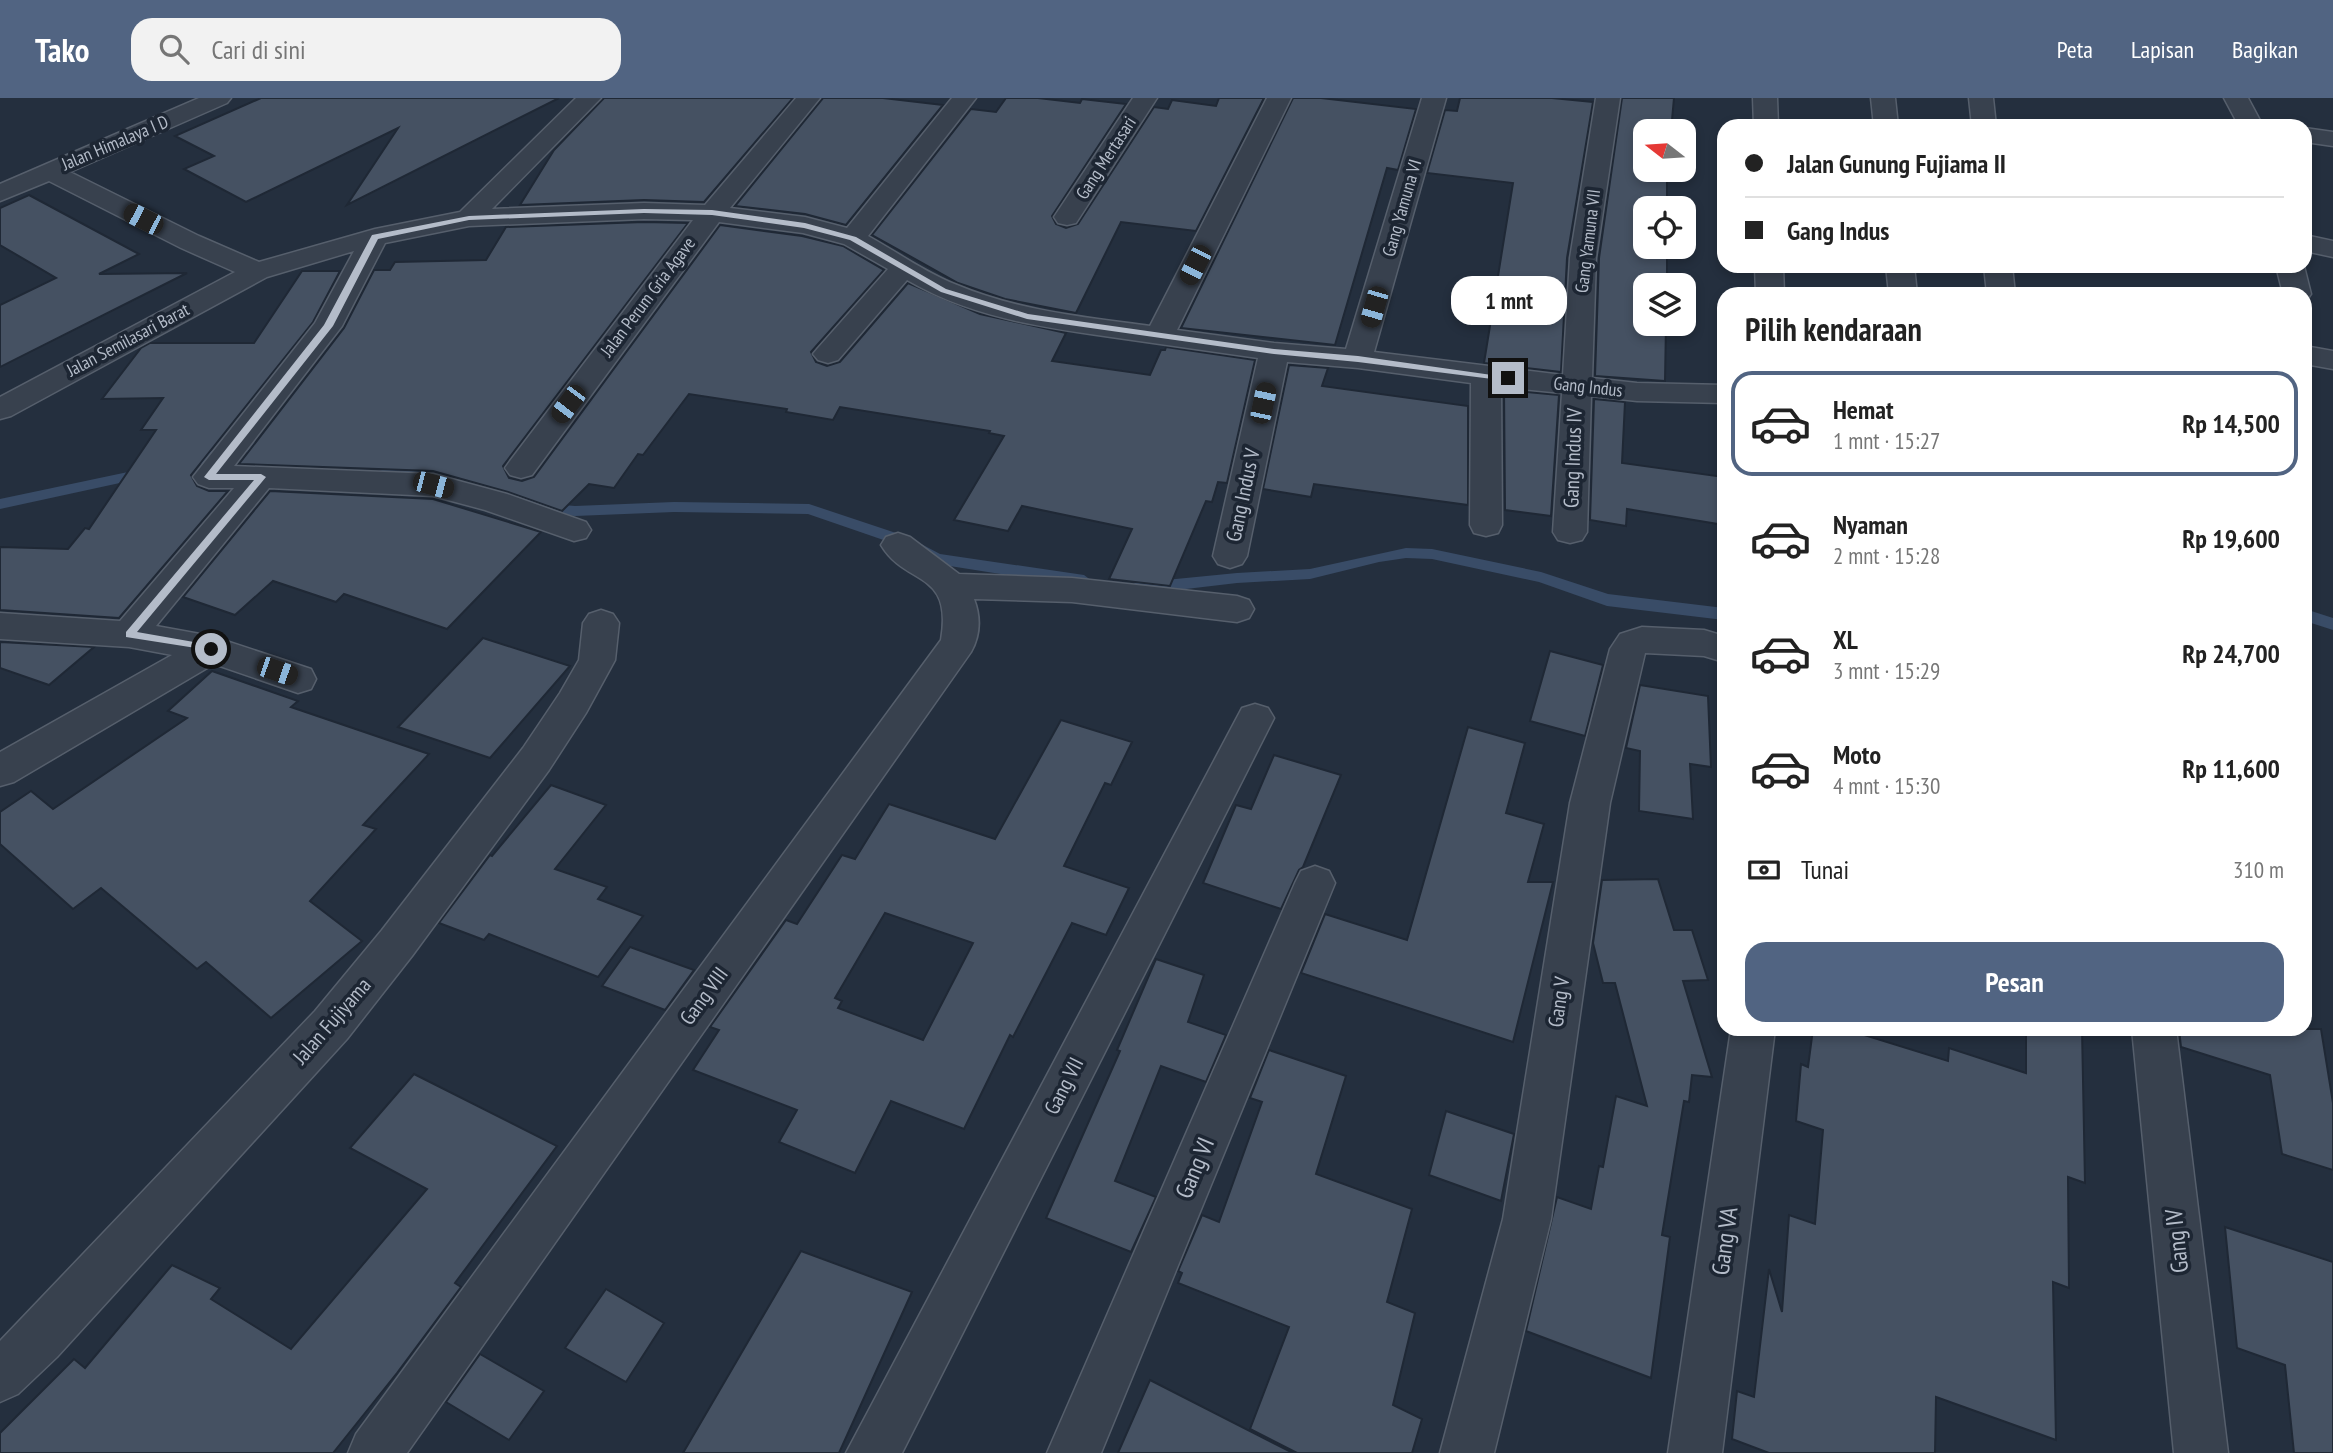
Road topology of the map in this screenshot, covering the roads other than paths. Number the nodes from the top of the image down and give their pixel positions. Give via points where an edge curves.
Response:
1 (219, 98) edge
2 (589, 98) edge
3 (808, 98) edge
4 (964, 98) edge
5 (1145, 98) edge
6 (1279, 98) edge
7 (1434, 98) edge
8 (1608, 98) edge
9 (1765, 98) edge
10 (1883, 98) edge
11 (1982, 98) edge
12 (2236, 98) edge
13 (1766, 119) edge
14 (1885, 119) edge
15 (1984, 119) edge
16 (2247, 119) edge
17 (2312, 136) edge
18 (2333, 139) edge
19 (49, 172) junction
20 (0, 193) edge
21 (712, 213) junction
22 (1067, 217) dead end
23 (469, 218) junction
24 (375, 237) junction
25 (853, 238) junction
26 (2312, 244) edge
27 (2333, 249) edge
28 (904, 267) junction
29 (257, 271) junction
30 (1158, 337) junction
31 (1274, 352) junction
32 (828, 354) dead end
33 (1358, 359) junction
34 (1486, 376) junction
35 (1576, 385) junction
36 (1717, 394) edge
37 (0, 409) edge
38 (521, 468) dead end
39 (261, 477) junction
40 (1486, 525) dead end
41 (574, 530) dead end
42 (1570, 531) dead end
43 (898, 545) dead end
44 (1230, 556) dead end
45 (953, 586) junction
46 (1237, 609) dead end
47 (601, 623) dead end
48 (0, 626) edge
49 (129, 634) junction
50 (1717, 647) edge
51 (211, 649) junction
52 (298, 679) dead end
53 (1255, 718) dead end
54 (0, 771) edge
55 (1315, 883) dead end
56 (1752, 1036) edge
57 (2155, 1036) edge
58 (0, 1376) edge
59 (375, 1453) edge
60 (873, 1453) edge
61 (1074, 1453) edge
62 (1467, 1453) edge
63 (1695, 1453) edge
64 (2201, 1453) edge

1 - 19 street, Jalan Himalaya I D
2 - 23 street
3 - 21 street, Jalan Perum Gria Agave
4 - 25 street
5 - 22 street, Gang Mertasari
6 - 30 street
7 - 33 street, Gang Yamuna VI
8 - 35 street, Gang Yamuna VII via 1583,258
9 - 13 street
10 - 14 street
11 - 15 street
12 - 16 street
17 - 18 street
19 - 20 street, Jalan Himalaya I D
19 - 29 street
21 - 23 street, Gang Indus
21 - 25 street, Gang Indus via 805,225
21 - 38 street, Jalan Perum Gria Agave
23 - 24 street, Jalan Semilasari Barat
24 - 29 street, Jalan Semilasari Barat
24 - 39 street via 328,326 209,477
25 - 28 street, Gang Indus
26 - 27 street
28 - 30 street, Gang Indus via 944,290 1027,317
28 - 32 street
29 - 37 street, Jalan Semilasari Barat
30 - 31 street, Gang Indus
31 - 33 street, Gang Indus
31 - 44 street, Gang Indus V
33 - 34 street, Gang Indus
34 - 35 street, Gang Indus
34 - 40 street
35 - 36 street, Gang Indus
35 - 42 street, Gang Indus IV
39 - 41 street via 433,485
39 - 49 street
43 - 45 street
45 - 46 street via 1072,590
45 - 59 street, Gang VIII via 962,608 958,643
47 - 58 street, Jalan Fujiyama via 597,660 573,704 397,943 331,1025
48 - 49 street
49 - 51 street
50 - 62 street, Gang V via 1642,640 1633,643 1624,662 1590,803 1527,1219
51 - 52 street
51 - 54 street
53 - 60 street, Gang VII
55 - 61 street, Gang VI
56 - 63 street, Gang VA
57 - 64 street, Gang IV

